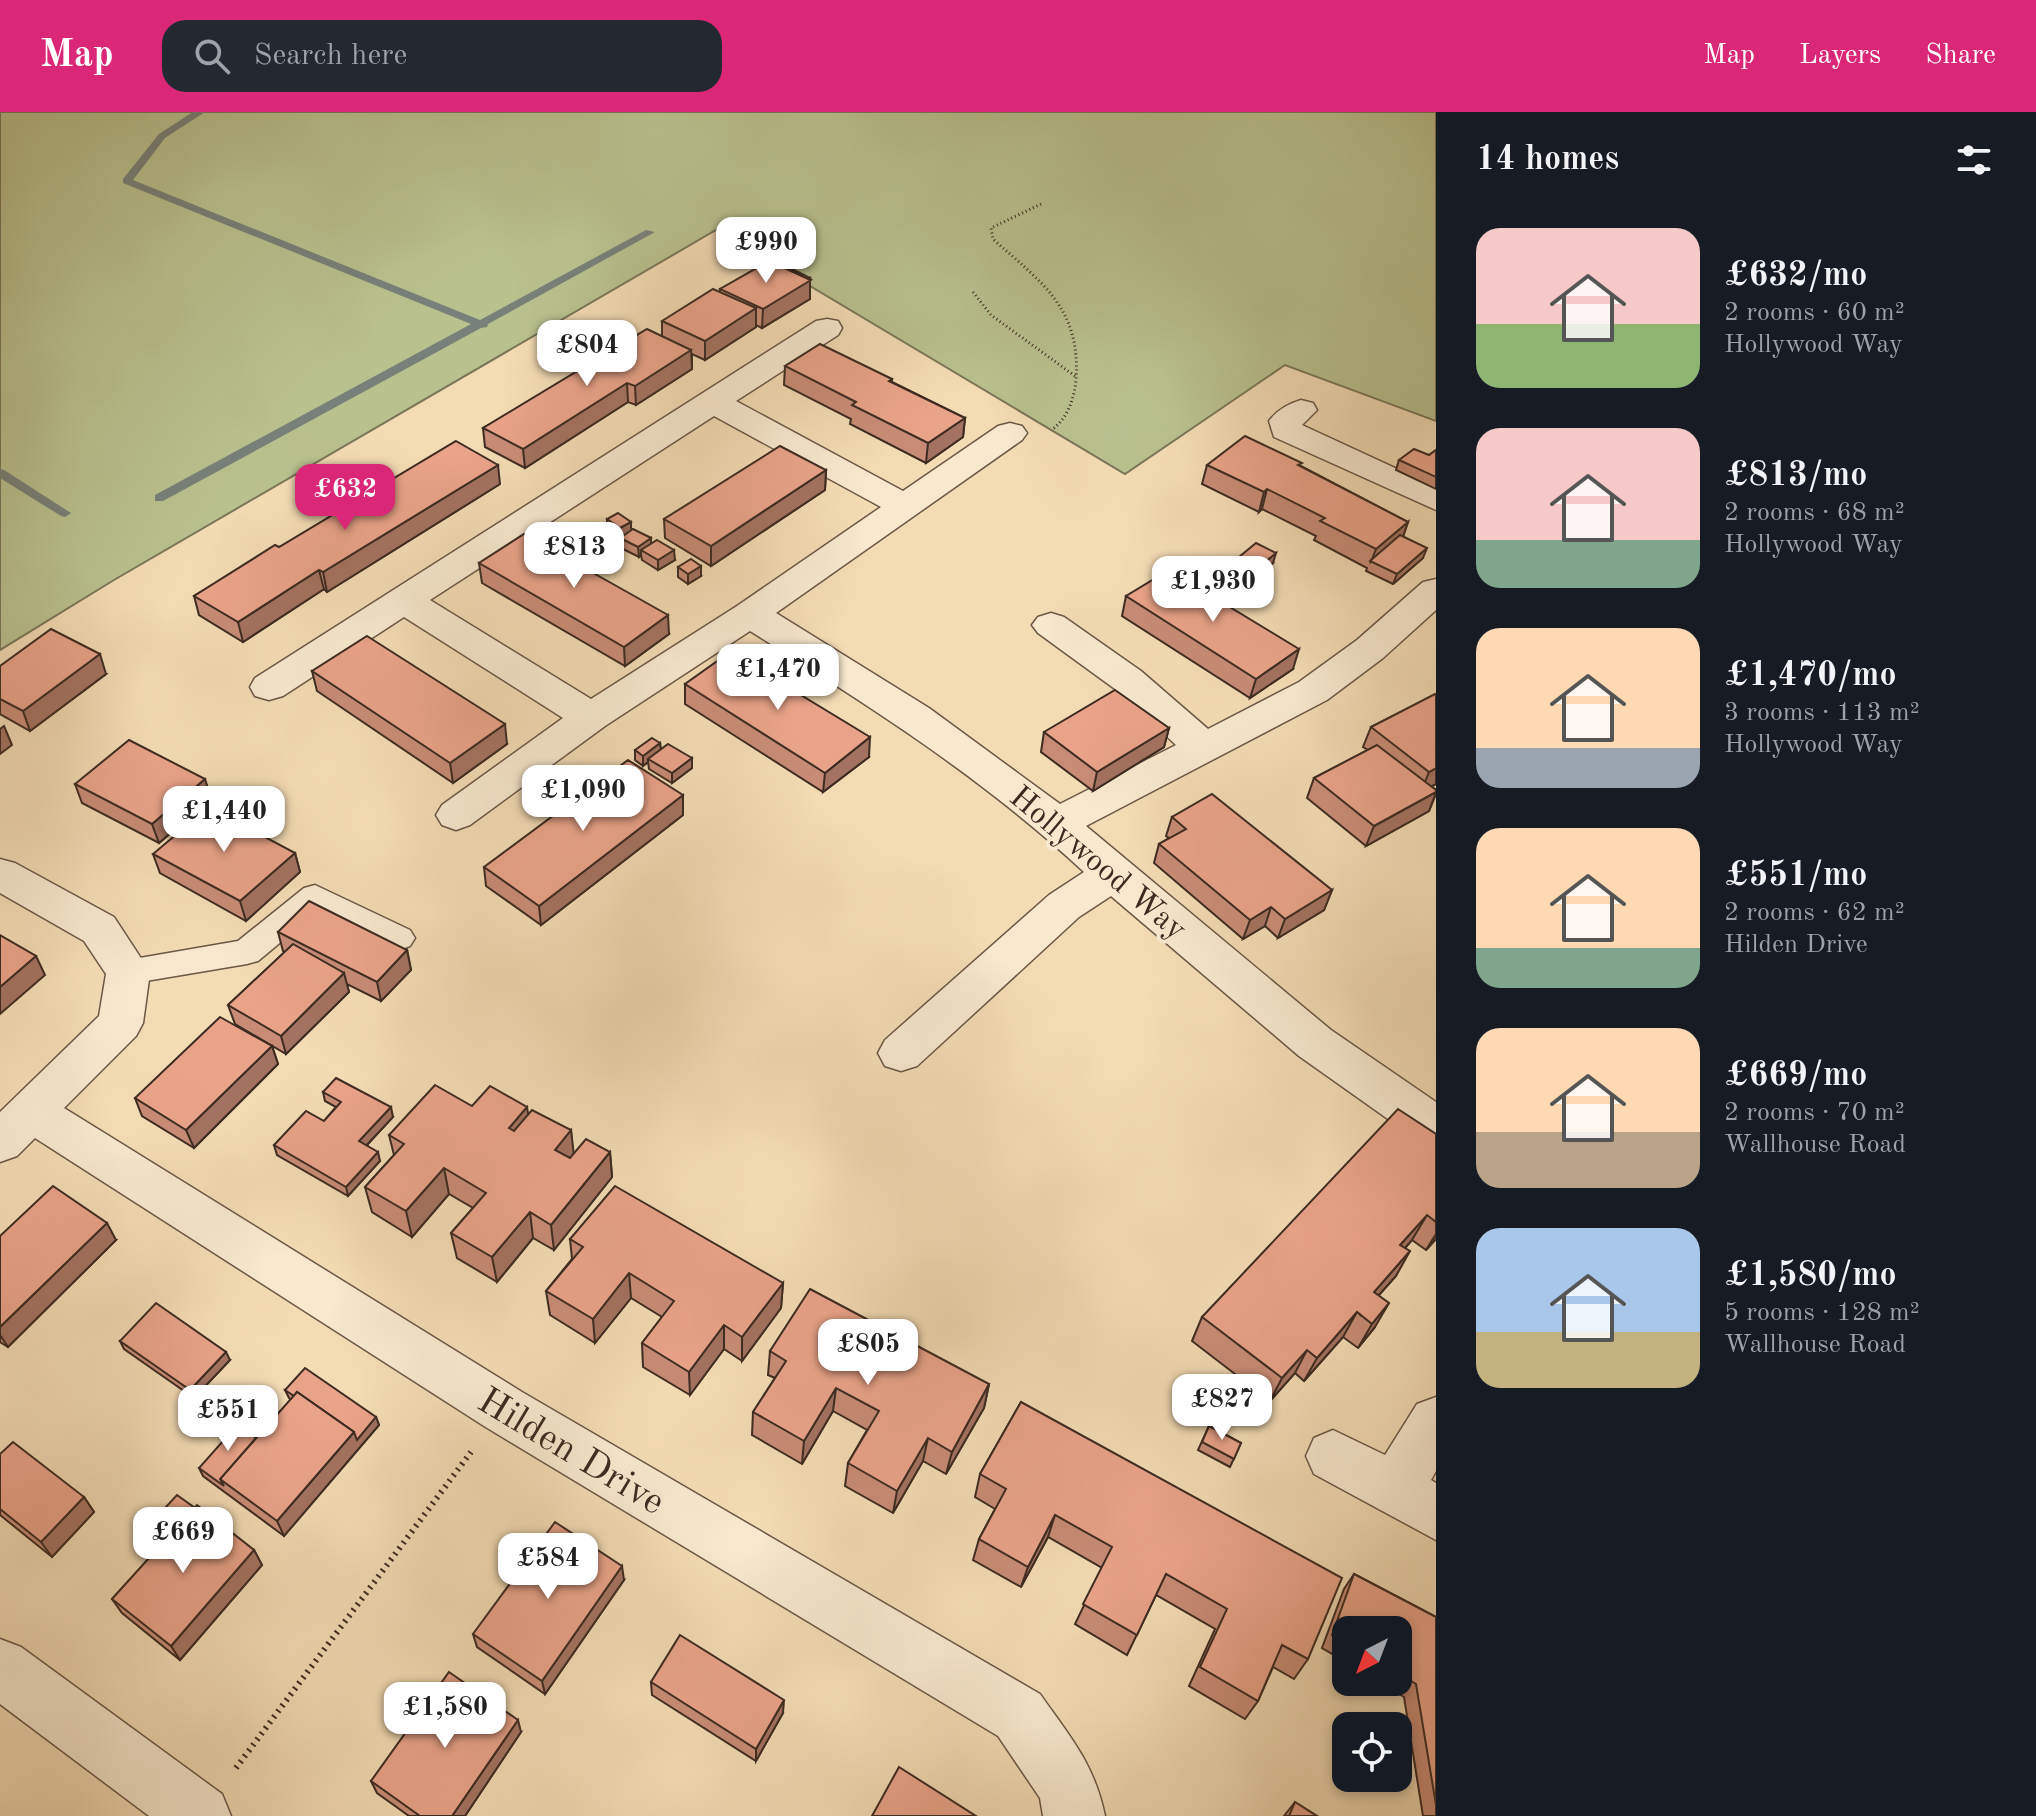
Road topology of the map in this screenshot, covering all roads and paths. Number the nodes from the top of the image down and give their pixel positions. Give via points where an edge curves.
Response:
1 (1041, 204) dead end
2 (973, 292) dead end
3 (827, 328) dead end
4 (1076, 377) junction
5 (711, 401) junction
6 (1301, 410) dead end
7 (1048, 432) dead end
8 (1010, 433) dead end
9 (1436, 500) edge
10 (905, 506) junction
11 (1436, 590) edge
12 (403, 600) junction
13 (750, 614) junction
14 (1051, 625) dead end
15 (269, 687) dead end
16 (591, 717) junction
17 (1205, 748) junction
18 (456, 815) dead end
19 (1057, 823) junction
20 (0, 874) edge
21 (1113, 874) junction
22 (399, 938) dead end
23 (128, 972) junction
24 (901, 1053) dead end
25 (16, 1127) edge
26 (1436, 1127) edge
27 (503, 1409) junction
28 (1436, 1422) edge
29 (1333, 1456) dead end
30 (1415, 1501) edge
31 (0, 1668) edge
32 (200, 1816) edge
33 (1074, 1816) edge

1 - 4 path via 991,228 993,239 1055,295 1076,333
2 - 4 path via 978,303
3 - 5 street
4 - 7 path via 1072,404
5 - 10 street
5 - 12 street
6 - 9 street via 1285,421 1286,430
8 - 10 street
10 - 13 street
11 - 17 street via 1370,649 1297,700
12 - 15 street
12 - 16 street
13 - 16 street
13 - 19 street, Hollywood Way via 915,717
14 - 17 street via 1128,680
16 - 18 street
17 - 19 street
19 - 21 street, Hollywood Way
20 - 23 street via 99,929
21 - 24 street via 1064,906
21 - 26 street, Hollywood Way via 1315,1043
22 - 23 lane via 315,896 247,952
23 - 25 street via 120,1023
25 - 27 street, Hilden Drive
27 - 32 path
27 - 33 street, Hilden Drive via 1019,1715 1068,1786
28 - 30 street
29 - 30 street
31 - 32 street

